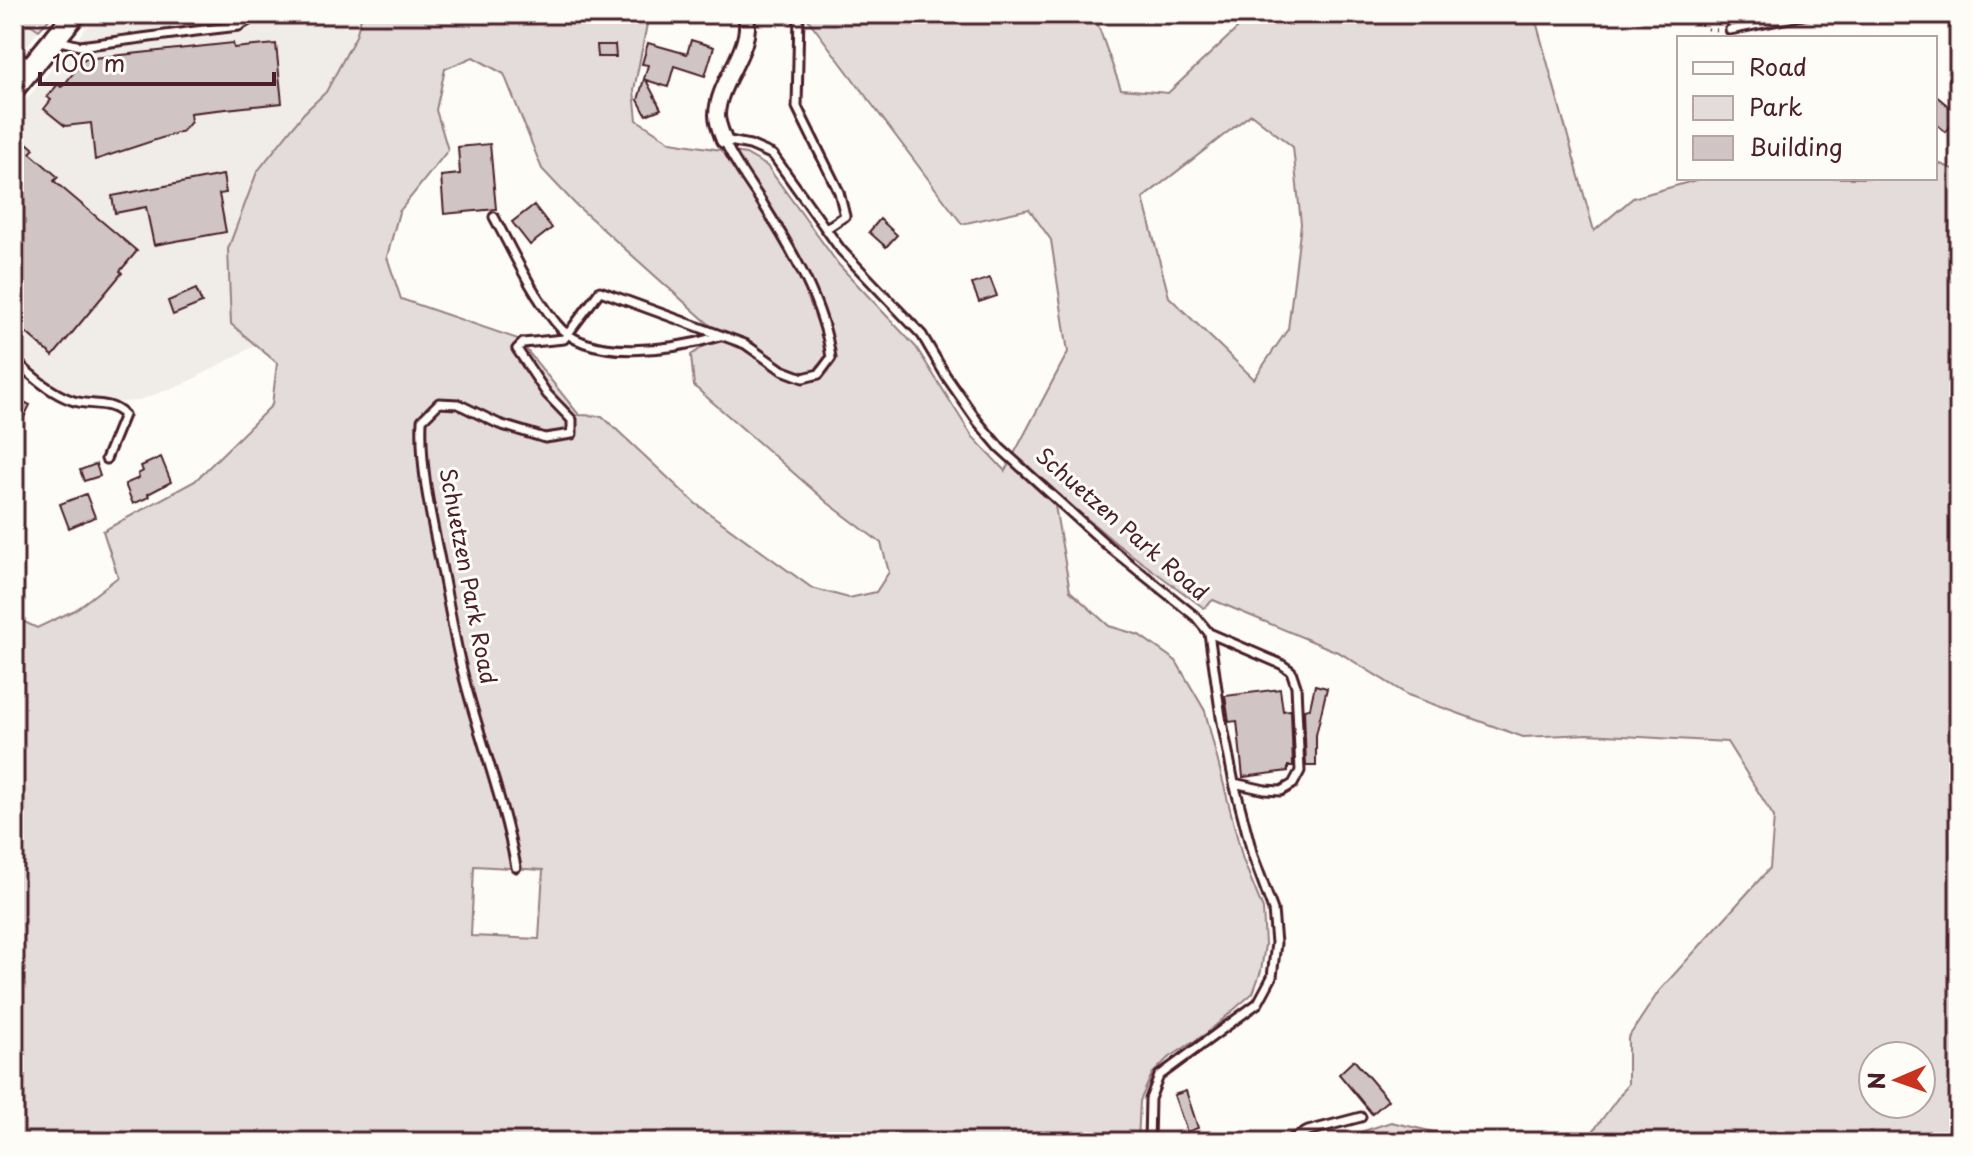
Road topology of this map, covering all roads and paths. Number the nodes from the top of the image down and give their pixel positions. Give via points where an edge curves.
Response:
1 (75, 14) edge
2 (259, 14) edge
3 (746, 14) edge
4 (799, 14) edge
5 (1688, 14) edge
6 (1809, 14) edge
7 (1730, 30) joint
8 (54, 40) junction
9 (14, 58) edge
10 (35, 63) junction
11 (14, 88) edge
12 (724, 140) junction
13 (494, 217) dead end
14 (827, 228) junction
15 (569, 335) junction
16 (722, 335) junction
17 (14, 359) edge
18 (106, 459) dead end
19 (1209, 633) junction
20 (1234, 783) junction
21 (516, 867) dead end
22 (1361, 1117) dead end
23 (1149, 1142) edge
24 (1286, 1142) edge

1 - 8 main road
2 - 8 lane via 239,26 184,33 80,46
3 - 12 street via 742,48 721,94 717,117
4 - 14 lane via 797,107 839,192 845,216
5 - 7 path via 1708,29
6 - 7 lane
8 - 10 main road
9 - 10 lane
10 - 11 main road
12 - 14 lane, Schuetzen Park Road via 773,155
12 - 16 lane via 810,292 828,332 831,358 819,374 803,378
13 - 15 lane via 557,325
14 - 19 lane, Schuetzen Park Road via 841,250 922,335 1000,448
15 - 16 lane, Schuetzen Park Road via 625,351 687,346
15 - 16 lane via 600,291
15 - 21 lane, Schuetzen Park Road via 554,342 523,343 517,349 572,420 572,434 545,438 458,404 439,403 422,420 426,495 455,639
17 - 18 lane via 36,380 72,401 113,405 124,415
19 - 20 lane, Schuetzen Park Road
19 - 20 lane via 1281,664 1291,671 1296,686 1300,771 1293,784 1281,791
20 - 23 lane, Schuetzen Park Road via 1273,910 1272,977 1258,1003 1159,1076 1150,1099
22 - 24 lane

